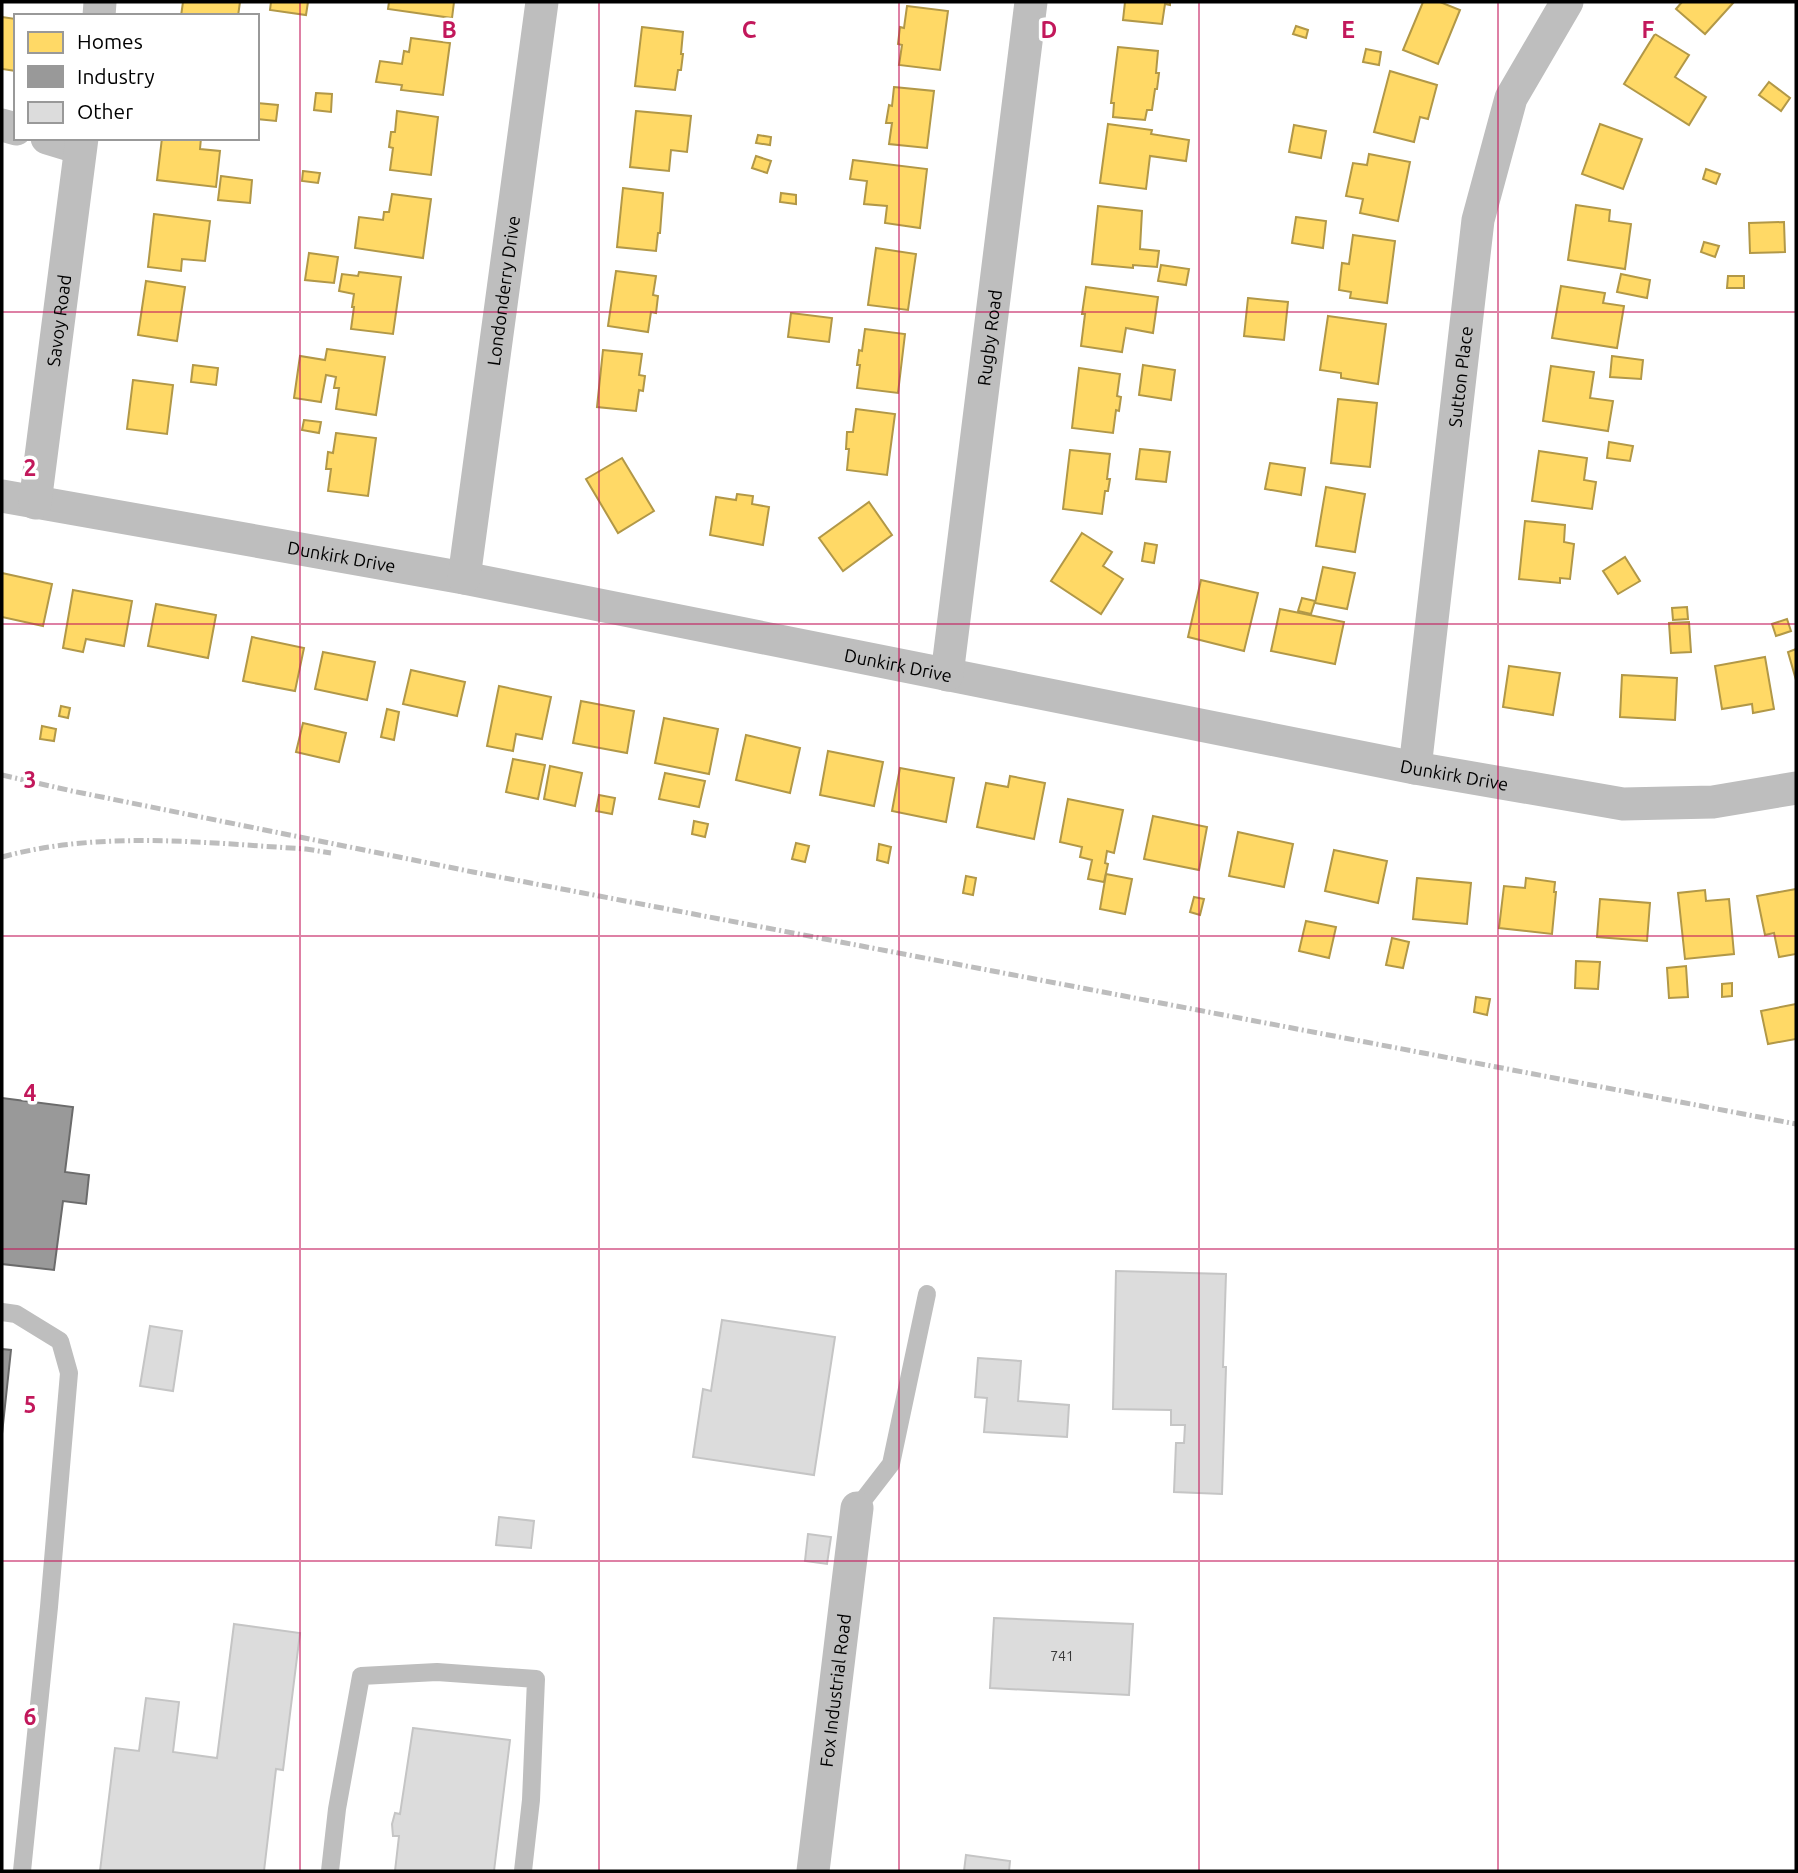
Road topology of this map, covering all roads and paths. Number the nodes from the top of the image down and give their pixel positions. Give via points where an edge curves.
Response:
1 (542, 2) edge
2 (1031, 2) edge
3 (1567, 2) edge
4 (61, 140) edge
5 (81, 143) edge
6 (2, 496) edge
7 (35, 503) junction
8 (464, 578) junction
9 (947, 675) junction
10 (1415, 768) junction
11 (1796, 788) edge
12 (927, 1294) dead end
13 (2, 1312) edge
14 (857, 1508) joint
15 (22, 1871) edge
16 (330, 1871) edge
17 (523, 1871) edge
18 (813, 1871) edge

1 - 8 street, Londonderry Drive
2 - 9 street, Rugby Road
3 - 10 street, Sutton Place via 1511,98 1478,220
4 - 5 street
5 - 7 street, Savoy Road
6 - 7 street, Dunkirk Drive
7 - 8 street, Dunkirk Drive
8 - 9 street, Dunkirk Drive
9 - 10 street, Dunkirk Drive
10 - 11 street, Dunkirk Drive via 1623,804 1713,802
12 - 14 lane via 891,1464
13 - 15 lane via 16,1314 60,1342 69,1373
14 - 18 street, Fox Industrial Road
16 - 17 lane via 361,1676 437,1672 536,1679

